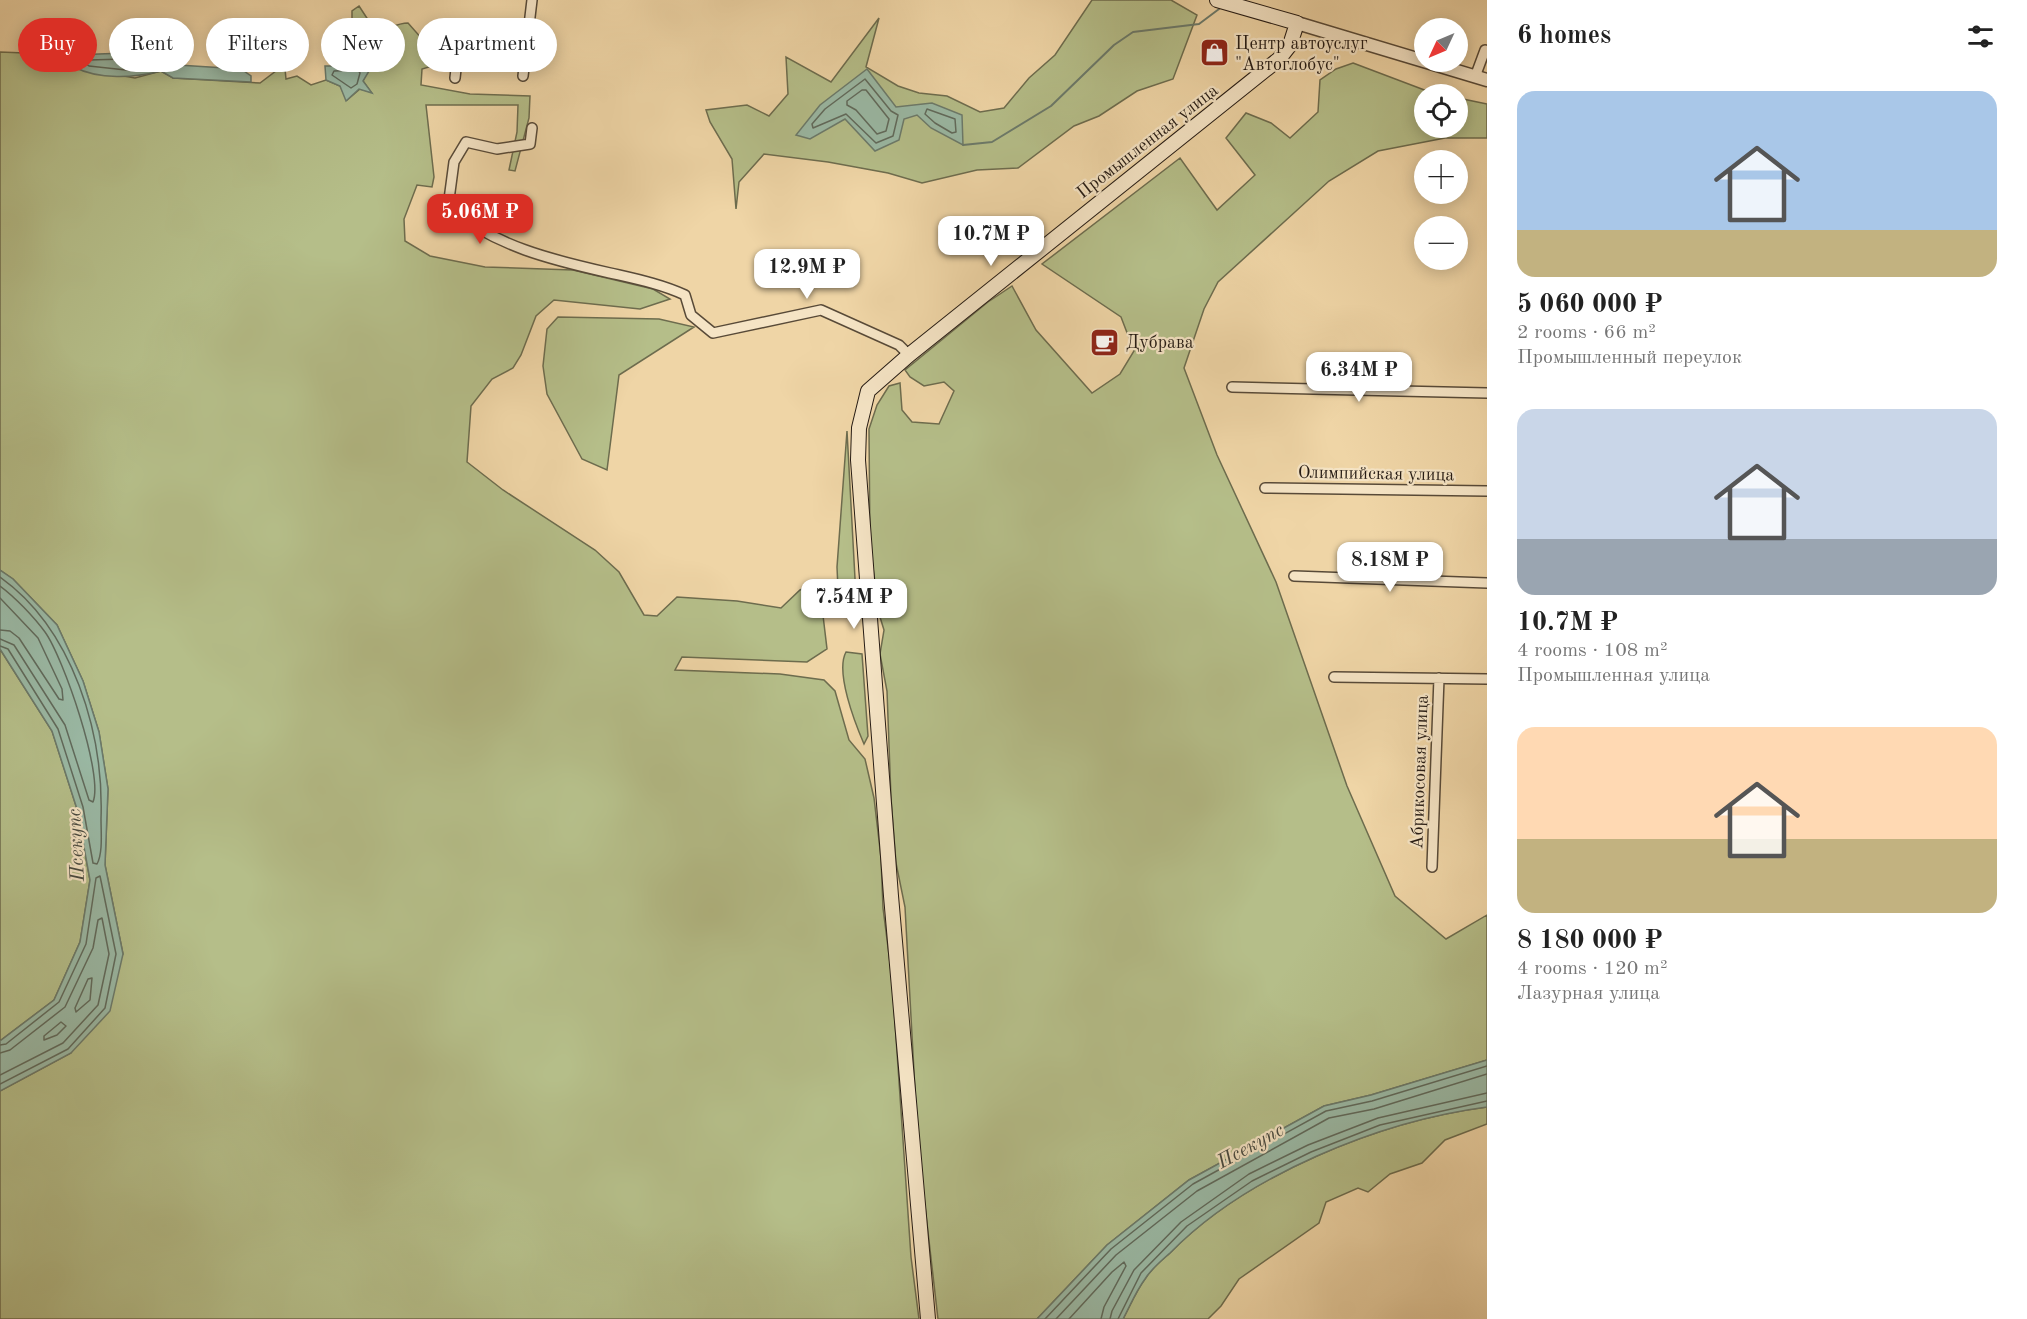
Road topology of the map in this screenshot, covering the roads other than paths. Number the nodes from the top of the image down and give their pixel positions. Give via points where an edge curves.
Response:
1 (532, 0) edge
2 (1217, 0) edge
3 (1297, 23) junction
4 (1487, 51) edge
5 (455, 72) edge
6 (523, 76) dead end
7 (454, 78) dead end
8 (1481, 78) edge
9 (532, 128) dead end
10 (909, 355) junction
11 (1232, 387) dead end
12 (1487, 393) edge
13 (1265, 488) dead end
14 (1487, 491) edge
15 (1294, 576) dead end
16 (1487, 583) edge
17 (1334, 677) dead end
18 (1438, 678) junction
19 (1487, 679) edge
20 (1432, 867) dead end
21 (928, 1319) edge

1 - 6 street
2 - 3 main road
3 - 8 street
3 - 10 main road, Промышленная улица via 1290,45 1279,59
4 - 8 street
5 - 7 street
9 - 10 street via 530,144 497,149 466,142 454,162 448,207 468,225 558,262 666,286 685,295 691,315 713,333 821,310 898,345
10 - 21 main road, Промышленная улица via 868,391 859,428 858,460
11 - 12 street
13 - 14 street, Олимпийская улица
15 - 16 street
17 - 18 street
18 - 19 street
18 - 20 street, Абрикосовая улица

